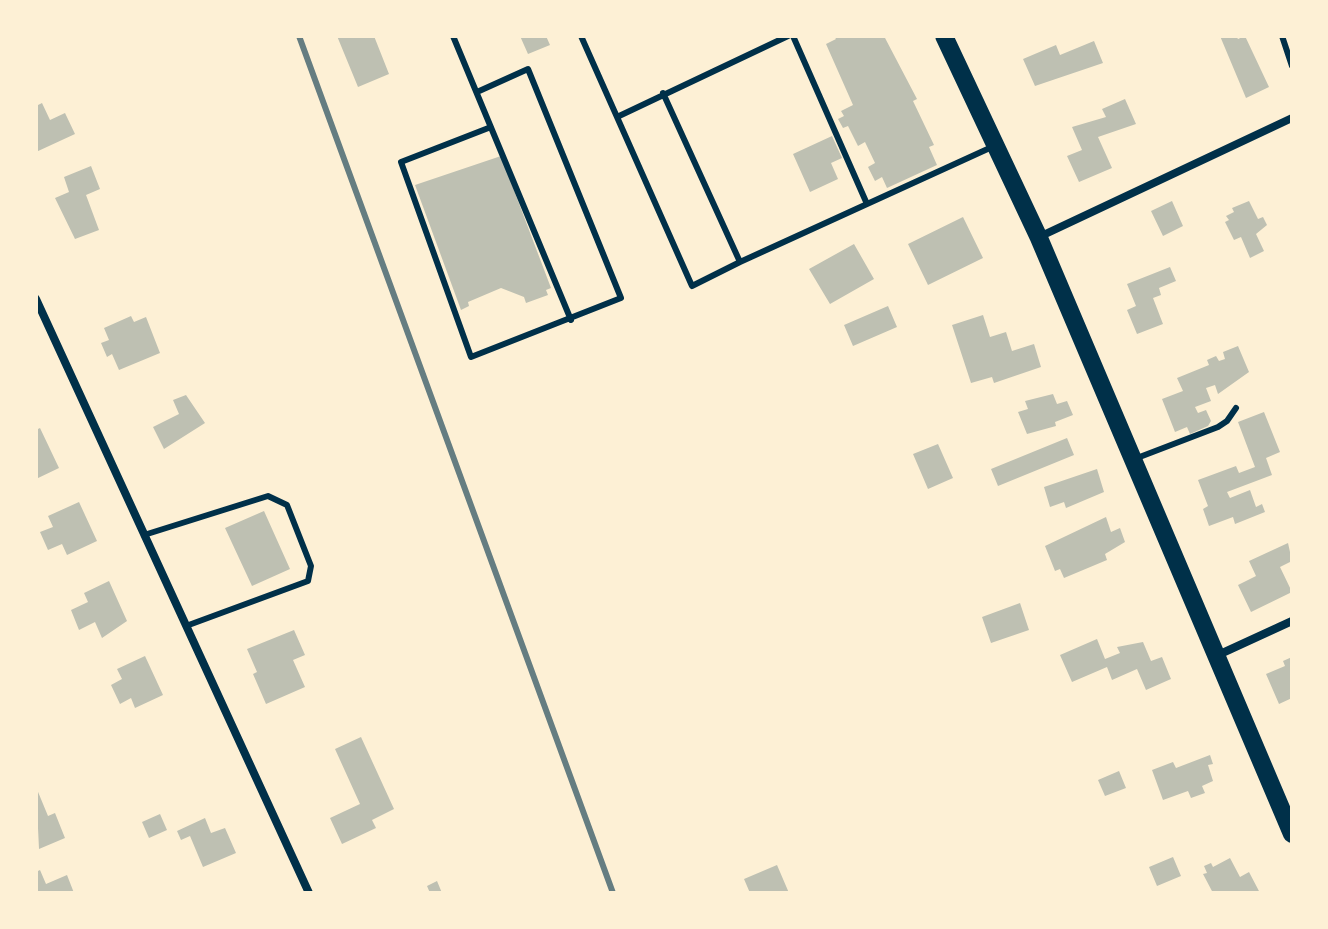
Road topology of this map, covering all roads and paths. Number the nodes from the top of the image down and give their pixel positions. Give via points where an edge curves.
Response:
1 (453, 36) edge
2 (581, 36) edge
3 (790, 36) edge
4 (944, 36) edge
5 (1282, 36) edge
6 (1292, 66) edge
7 (477, 92) junction
8 (663, 93) junction
9 (617, 117) junction
10 (1292, 118) edge
11 (491, 127) junction
12 (995, 145) junction
13 (867, 204) junction
14 (1039, 238) junction
15 (740, 262) junction
16 (36, 299) edge
17 (571, 320) junction
18 (1236, 408) dead end
19 (1134, 459) junction
20 (144, 535) junction
21 (1292, 621) edge
22 (186, 626) junction
23 (1218, 655) junction
24 (1292, 834) edge
25 (309, 893) edge

1 - 7 lane
2 - 9 lane
3 - 8 lane
3 - 13 lane
4 - 12 main road
5 - 6 lane
7 - 11 lane
7 - 17 lane via 528,69 621,298
8 - 9 lane
8 - 15 lane
9 - 15 lane via 692,286
10 - 14 street
11 - 17 lane
11 - 17 lane via 401,162 471,357
12 - 13 lane
12 - 14 main road
13 - 15 lane
14 - 19 main road
16 - 20 street
18 - 19 lane via 1218,427
19 - 23 main road
20 - 22 street
20 - 22 lane via 268,496 287,505 311,566 308,581
21 - 23 street
22 - 25 street
23 - 24 main road

